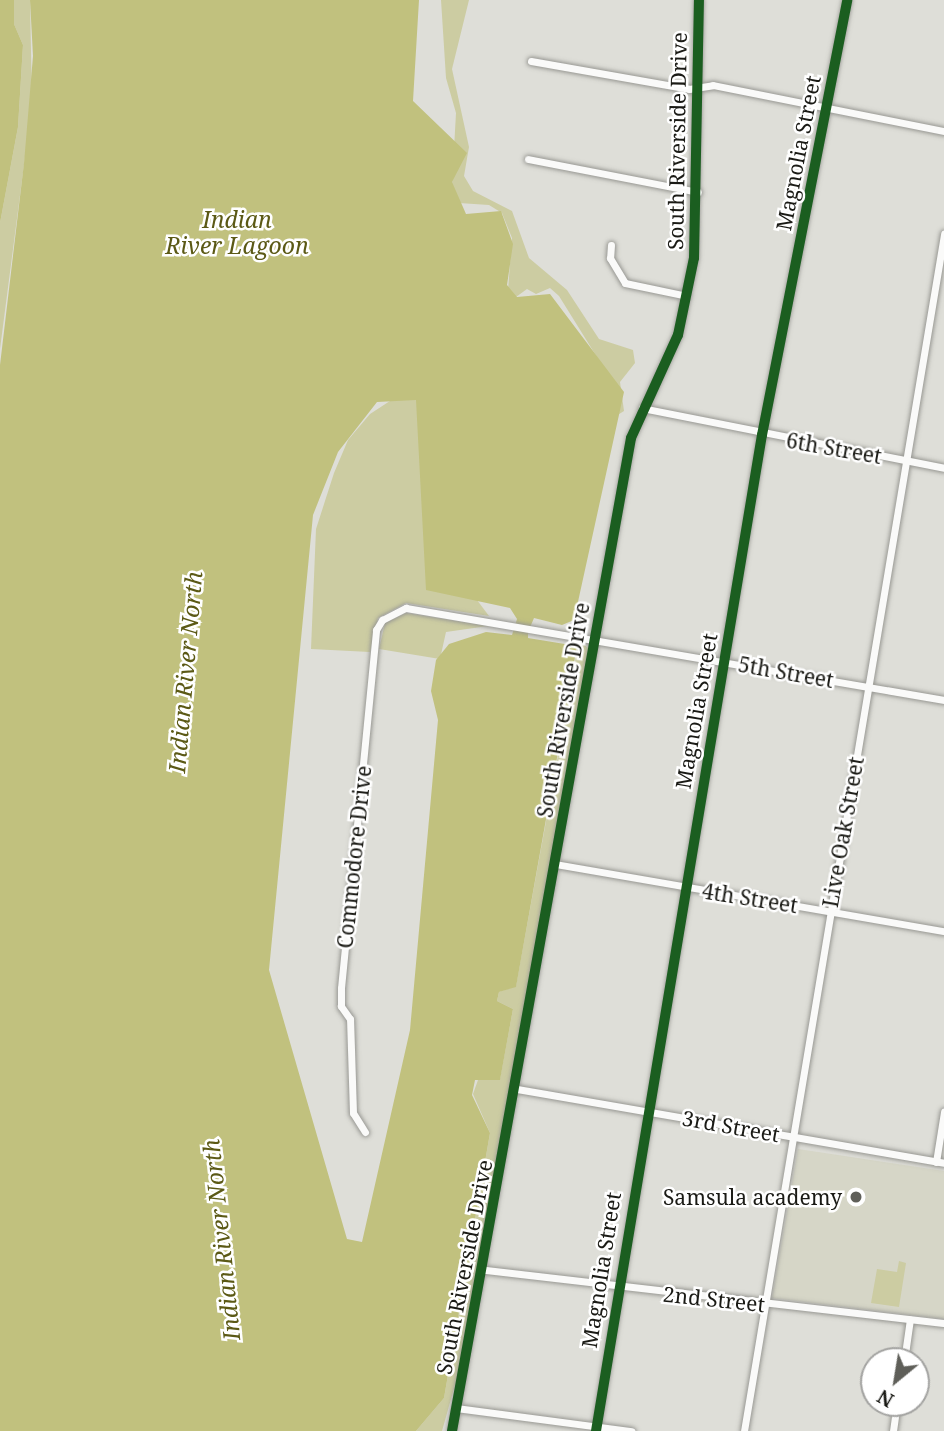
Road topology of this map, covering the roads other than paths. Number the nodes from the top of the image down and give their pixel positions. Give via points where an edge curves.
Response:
1 (699, 0) edge
2 (847, 0) edge
3 (531, 61) dead end
4 (699, 85) junction
5 (827, 107) junction
6 (944, 131) edge
7 (528, 159) dead end
8 (698, 192) junction
9 (944, 234) edge
10 (611, 246) dead end
11 (687, 296) junction
12 (642, 408) junction
13 (762, 435) junction
14 (908, 461) junction
15 (944, 468) edge
16 (421, 611) joint
17 (595, 637) junction
18 (724, 661) junction
19 (867, 687) junction
20 (944, 700) edge
21 (555, 864) junction
22 (686, 887) junction
23 (830, 911) junction
24 (944, 930) edge
25 (517, 1089) junction
26 (646, 1112) junction
27 (944, 1112) edge
28 (365, 1132) dead end
29 (791, 1137) junction
30 (940, 1162) edge
31 (485, 1270) junction
32 (617, 1288) junction
33 (765, 1305) junction
34 (911, 1319) junction
35 (944, 1323) edge
36 (906, 1347) edge
37 (456, 1408) junction
38 (596, 1429) edge
39 (452, 1431) edge
40 (631, 1431) edge
41 (744, 1431) edge

1 - 4 street, South Riverside Drive
2 - 5 street, Magnolia Street
3 - 4 street via 689,89
4 - 5 street
4 - 8 street, South Riverside Drive
5 - 6 street
5 - 13 street, Magnolia Street
7 - 8 street
8 - 11 street, South Riverside Drive
9 - 14 street, Live Oak Street
10 - 11 street via 613,265 625,283
11 - 12 street, South Riverside Drive via 668,359
12 - 13 street, 6th Street
12 - 17 street, South Riverside Drive via 633,429
13 - 14 street, 6th Street
13 - 18 street, Magnolia Street
14 - 15 street, 6th Street
14 - 19 street, Live Oak Street
16 - 17 street, 5th Street
16 - 28 street, Commodore Drive via 395,611 376,630 341,988 341,1006 350,1019 353,1113
17 - 18 street, 5th Street
17 - 21 street, South Riverside Drive
18 - 19 street, 5th Street
18 - 22 street, Magnolia Street
19 - 20 street, 5th Street
19 - 23 street, Live Oak Street
21 - 22 street, 4th Street
21 - 25 street, South Riverside Drive
22 - 23 street, 4th Street
22 - 26 street, Magnolia Street
23 - 24 street, 4th Street
23 - 29 street, Live Oak Street
25 - 26 street, 3rd Street
25 - 31 street, South Riverside Drive
26 - 29 street, 3rd Street
26 - 32 street, Magnolia Street
27 - 30 street
29 - 30 street, 3rd Street
29 - 33 street, Live Oak Street
31 - 32 street, 2nd Street
31 - 37 street, South Riverside Drive
32 - 33 street, 2nd Street
32 - 38 street, Magnolia Street
33 - 34 street, 2nd Street
33 - 41 street, Live Oak Street
34 - 35 street, 2nd Street
34 - 36 street
37 - 38 street
37 - 39 street, South Riverside Drive
38 - 40 street

